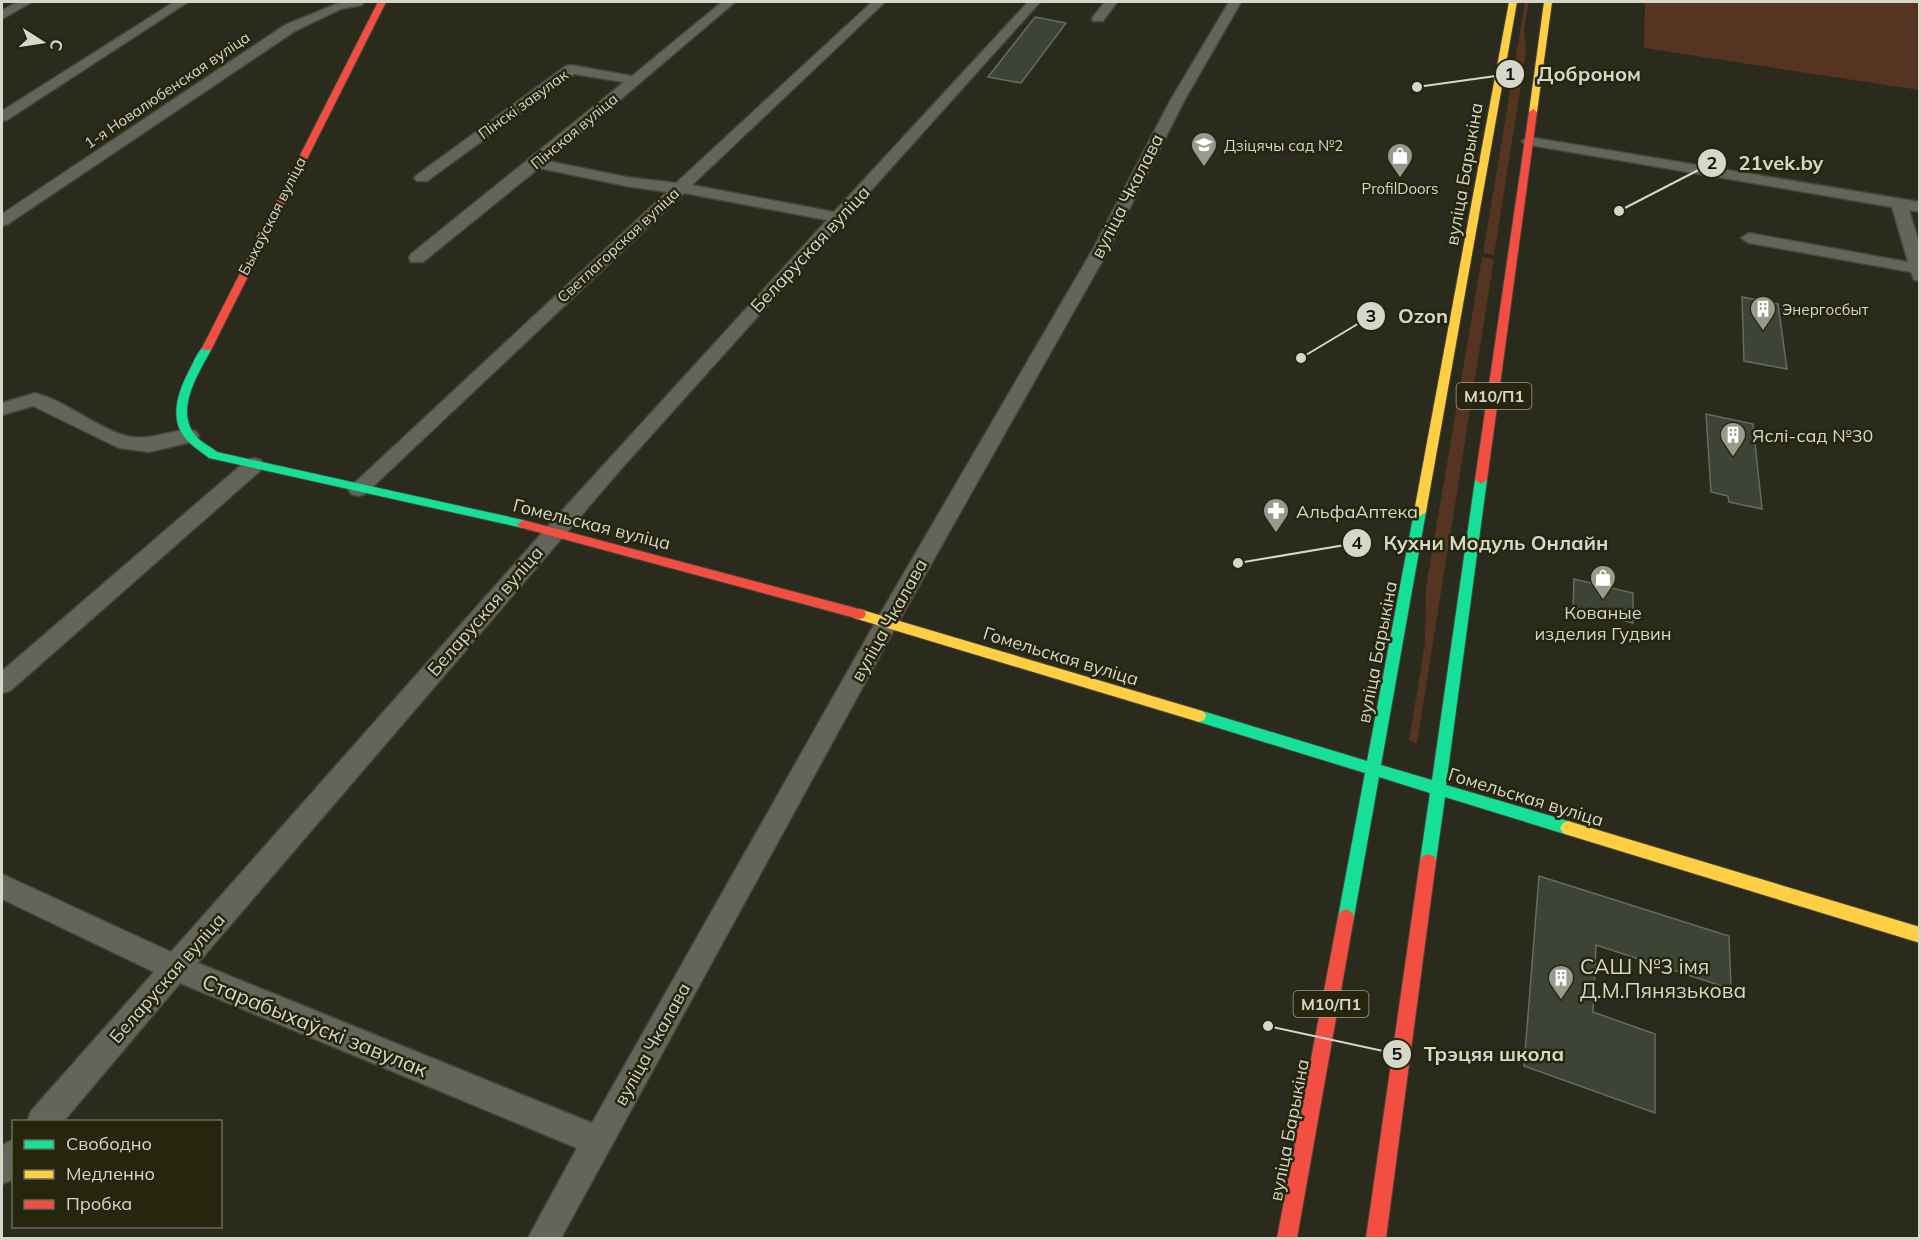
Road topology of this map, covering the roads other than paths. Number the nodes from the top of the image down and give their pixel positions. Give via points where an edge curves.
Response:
1 (26, 2) edge
2 (182, 2) edge
3 (358, 2) edge
4 (382, 2) edge
5 (729, 2) edge
6 (879, 2) edge
7 (1034, 2) edge
8 (1111, 2) edge
9 (1235, 2) edge
10 (1513, 2) edge
11 (1548, 2) edge
12 (2, 15) edge
13 (1098, 18) dead end
14 (634, 80) junction
15 (2, 117) edge
16 (1529, 141) junction
17 (536, 163) junction
18 (422, 178) dead end
19 (681, 188) junction
20 (1899, 203) junction
21 (1920, 207) edge
22 (839, 218) junction
23 (2, 221) edge
24 (1749, 238) dead end
25 (417, 258) dead end
26 (1919, 271) edge
27 (2, 409) edge
28 (189, 435) junction
29 (254, 465) junction
30 (358, 489) junction
31 (555, 531) junction
32 (887, 622) junction
33 (2, 684) edge
34 (1373, 769) junction
35 (1440, 790) junction
36 (2, 886) edge
37 (1920, 935) edge
38 (176, 968) junction
39 (44, 1120) edge
40 (598, 1141) junction
41 (12, 1156) edge
42 (2, 1168) edge
43 (544, 1239) edge
44 (1287, 1239) edge
45 (1376, 1239) edge

1 - 12 street
2 - 15 street
3 - 23 street, 1-я Новалюбенская вуліца via 337,6 290,28
4 - 28 main road, Быхаўская вуліца via 186,388 181,415
5 - 14 street, Пінская вуліца
6 - 19 street, Светлагорская вуліца
7 - 22 street, Беларуская вуліца
8 - 13 street
9 - 32 street, вуліца Чкалава via 1194,68 1101,249
10 - 34 main road, вуліца Барыкіна / М10/П1
11 - 16 main road, М10/П1
14 - 17 street, Пінская вуліца
14 - 18 street, Пінскі завулак via 571,69
16 - 20 street
16 - 35 main road, М10/П1
17 - 19 street
17 - 25 street, Пінская вуліца
19 - 22 street
19 - 30 street, Светлагорская вуліца
20 - 21 street
20 - 26 street
22 - 31 street, Беларуская вуліца
24 - 26 street
27 - 28 street via 35,399 119,441 149,445
28 - 29 main road, Гомельская вуліца via 213,454
29 - 30 main road, Гомельская вуліца
29 - 33 street
30 - 31 main road, Гомельская вуліца
31 - 32 main road, Гомельская вуліца
31 - 38 street, Беларуская вуліца
32 - 34 main road, Гомельская вуліца
32 - 40 street, вуліца Чкалава
34 - 35 main road, Гомельская вуліца
34 - 44 main road, вуліца Барыкіна / М10/П1
35 - 37 main road, Гомельская вуліца
35 - 45 main road, М10/П1
36 - 38 street, Старабыхаўскі завулак
38 - 39 street, Беларуская вуліца
38 - 40 street, Старабыхаўскі завулак
40 - 43 street, вуліца Чкалава
41 - 42 street

